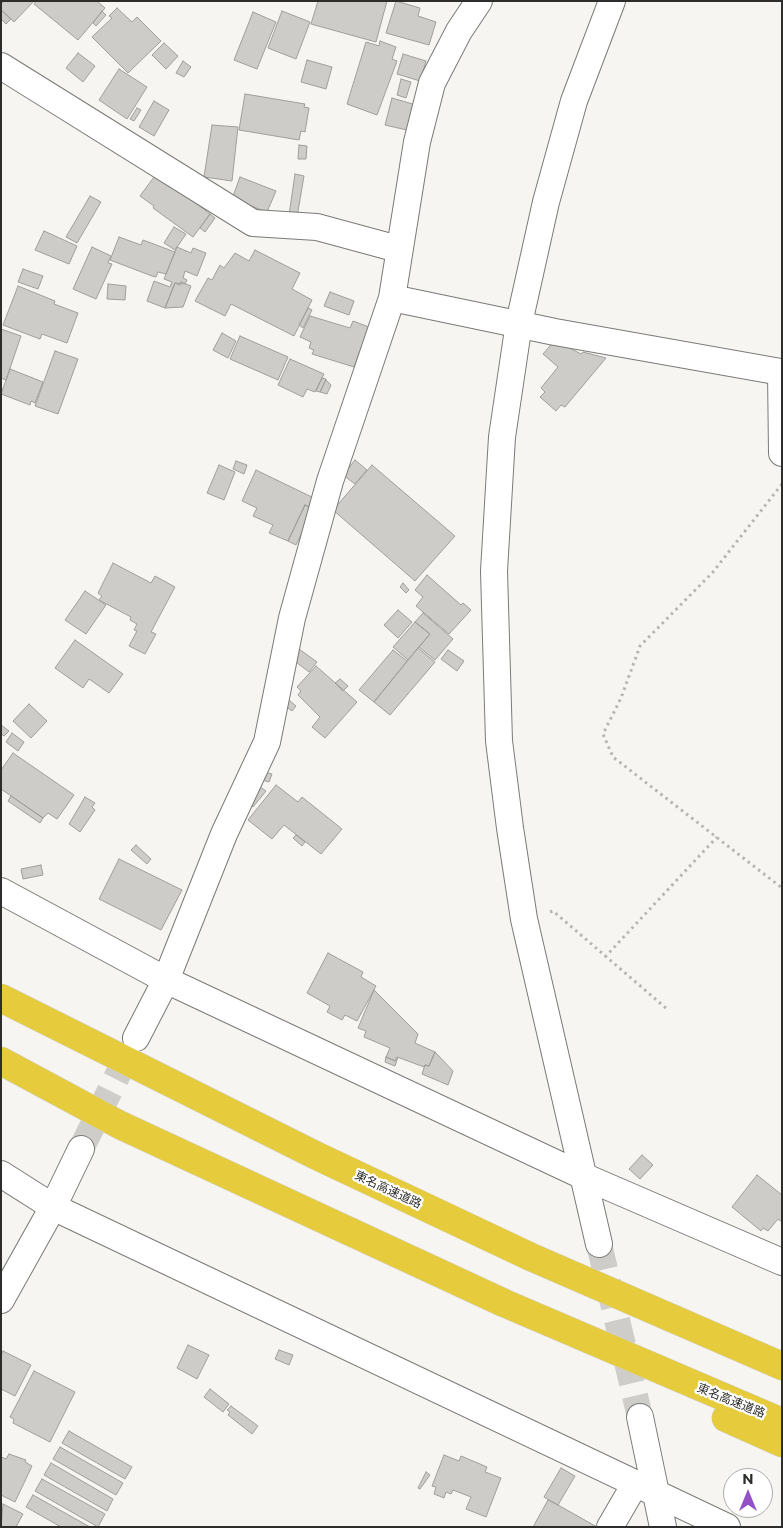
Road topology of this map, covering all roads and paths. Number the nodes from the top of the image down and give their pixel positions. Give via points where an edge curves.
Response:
1 (479, 1) edge
2 (612, 1) edge
3 (1, 66) edge
4 (398, 249) junction
5 (392, 298) junction
6 (519, 323) junction
7 (781, 372) edge
8 (782, 452) edge
9 (782, 484) edge
10 (717, 837) junction
11 (782, 888) edge
12 (1, 891) edge
13 (524, 919) junction
14 (605, 957) junction
15 (166, 980) junction
16 (1, 998) edge
17 (667, 1009) dead end
18 (136, 1038) tunnel mouth
19 (1, 1061) edge
20 (81, 1149) tunnel mouth
21 (1, 1174) edge
22 (583, 1176) junction
23 (52, 1207) junction
24 (599, 1244) tunnel mouth
25 (782, 1262) edge
26 (1, 1300) edge
27 (504, 1303) junction
28 (782, 1366) edge
29 (640, 1417) tunnel mouth
30 (782, 1422) edge
31 (782, 1443) edge
32 (635, 1484) junction
33 (658, 1495) junction
34 (610, 1527) edge
35 (663, 1527) edge
36 (727, 1527) edge

1 - 4 street via 432,83 417,142
2 - 6 street via 574,101 546,202
3 - 4 street via 253,223 317,227
4 - 5 street
5 - 6 street
5 - 15 street via 327,490 292,618 267,742 224,834
6 - 7 street
6 - 13 street via 502,437 494,571 499,741
7 - 8 street
9 - 10 path via 713,572 640,646 622,698 603,734 613,757
10 - 11 path
10 - 14 path
12 - 15 street
13 - 14 path via 554,911
13 - 22 street
14 - 17 path
15 - 18 street
15 - 22 street
16 - 28 highway, 東名高速道路 via 317,1156 486,1236
19 - 27 highway, 東名高速道路 via 120,1125
20 - 23 street
21 - 23 street
22 - 24 street
22 - 25 street
23 - 26 street
23 - 32 street
27 - 30 highway, 東名高速道路
27 - 31 highway
29 - 33 street
32 - 33 street
32 - 34 street
33 - 35 street
33 - 36 street

